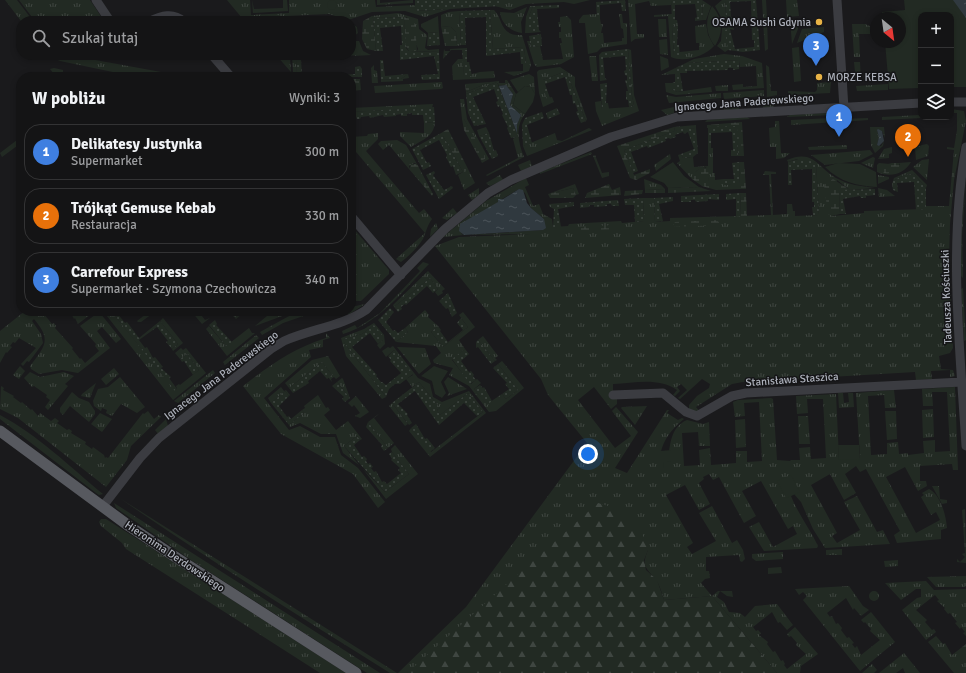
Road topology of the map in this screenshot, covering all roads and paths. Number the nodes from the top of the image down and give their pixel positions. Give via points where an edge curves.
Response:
1 (96, 0) edge
2 (837, 0) edge
3 (107, 16) edge
4 (216, 60) edge
5 (227, 72) edge
6 (954, 102) edge
7 (966, 102) edge
8 (918, 103) edge
9 (844, 108) junction
10 (966, 147) edge
11 (356, 222) edge
12 (401, 275) junction
13 (356, 316) edge
14 (356, 316) edge
15 (964, 361) edge
16 (962, 382) junction
17 (613, 395) dead end
18 (0, 431) edge
19 (966, 446) edge
20 (103, 506) junction
21 (356, 673) edge

1 - 3 street
2 - 9 street
4 - 5 street
6 - 7 street
8 - 9 street, Ignacego Jana Paderewskiego
9 - 12 street, Ignacego Jana Paderewskiego via 677,118 611,137 511,180 488,193 445,229
10 - 15 street, Tadeusza Kościuszki via 958,199 956,258
11 - 12 street
12 - 13 street, Ignacego Jana Paderewskiego via 372,305
14 - 20 street, Ignacego Jana Paderewskiego via 301,333 271,349 159,438
15 - 16 street, Tadeusza Kościuszki
16 - 17 street, Stanisława Staszica via 746,393 732,396 697,416 686,412 663,393
16 - 19 street, Tadeusza Kościuszki
18 - 20 main road, Hieronima Derdowskiego
20 - 21 main road, Hieronima Derdowskiego via 180,560

